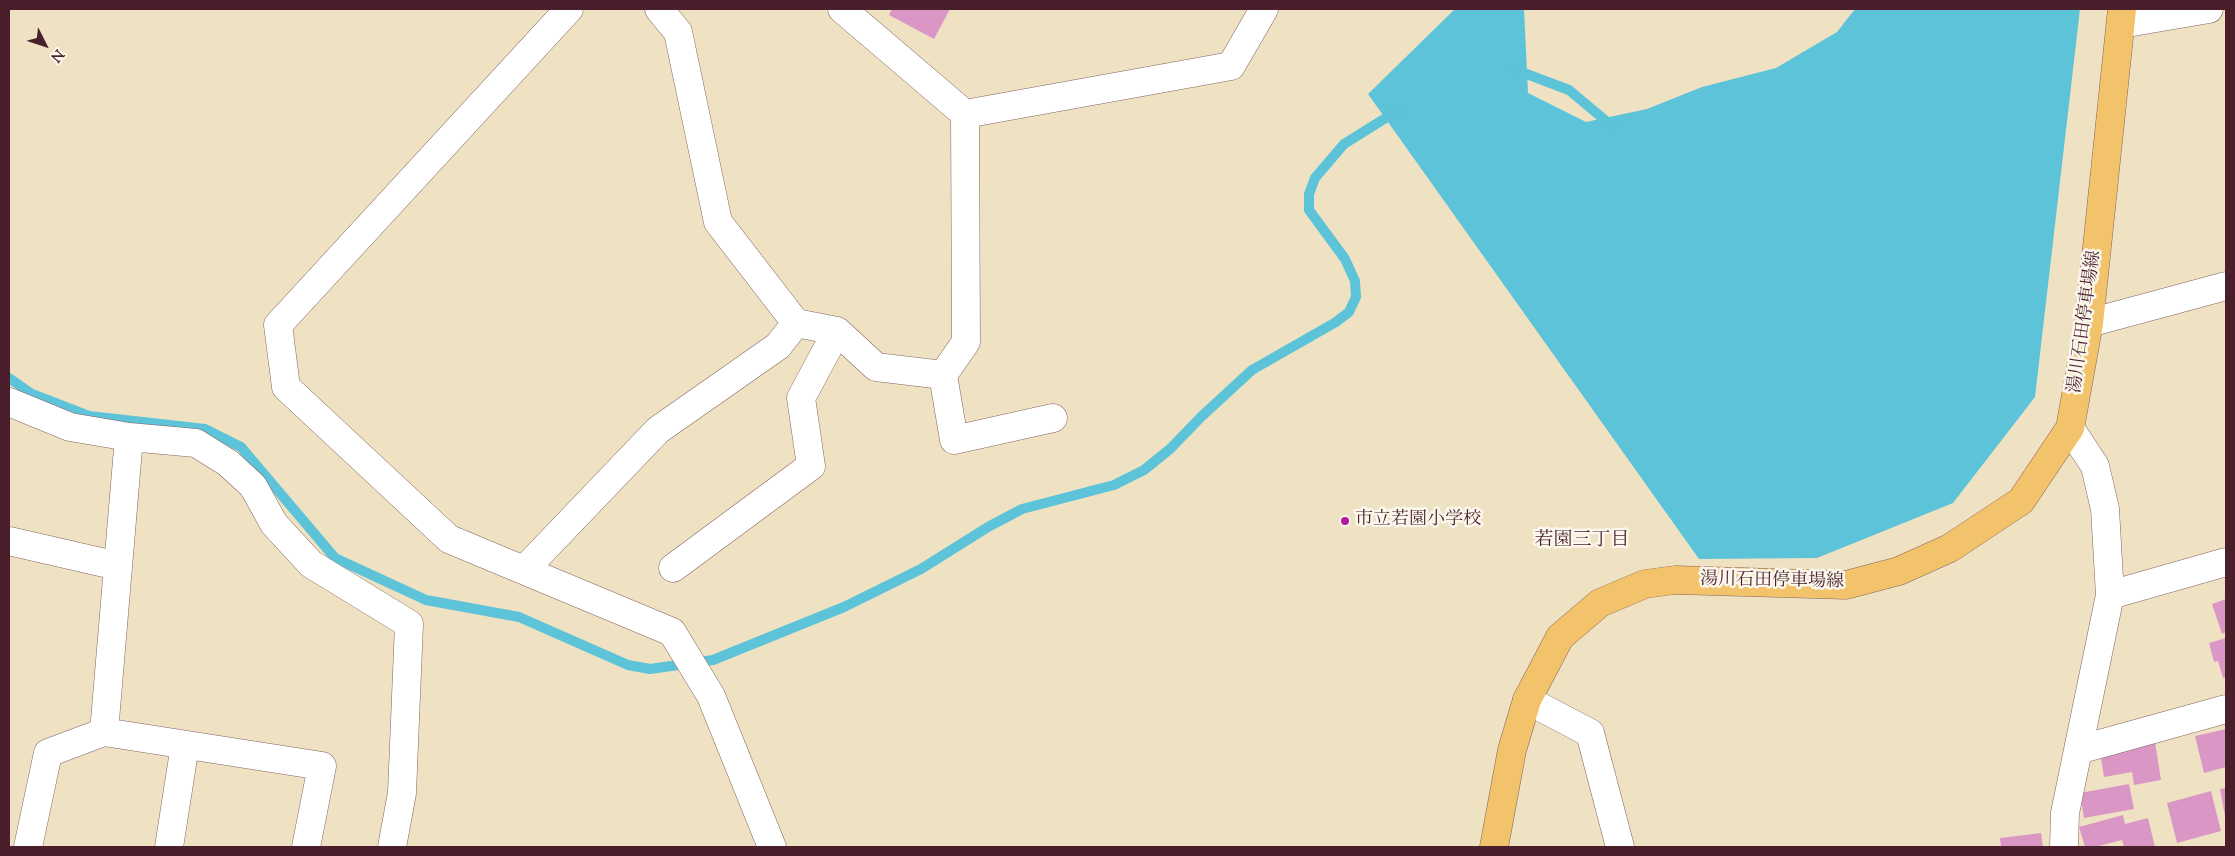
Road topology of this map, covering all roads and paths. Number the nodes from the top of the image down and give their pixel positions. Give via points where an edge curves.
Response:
1 (570, 9) edge
2 (659, 9) edge
3 (842, 9) edge
4 (1264, 9) edge
5 (2209, 9) edge
6 (2122, 16) edge
7 (965, 114) junction
8 (2226, 286) edge
9 (796, 323) junction
10 (2088, 323) junction
11 (837, 331) junction
12 (943, 375) junction
13 (9, 402) edge
14 (1053, 418) dead end
15 (2070, 428) junction
16 (129, 437) junction
17 (9, 541) edge
18 (2226, 562) edge
19 (118, 566) junction
20 (673, 568) dead end
21 (524, 570) junction
22 (2110, 595) junction
23 (1527, 700) junction
24 (2226, 709) edge
25 (104, 732) junction
26 (184, 745) junction
27 (2078, 750) junction
28 (28, 847) edge
29 (169, 847) edge
30 (306, 847) edge
31 (392, 847) edge
32 (772, 847) edge
33 (1494, 847) edge
34 (1620, 847) edge
35 (2064, 847) edge

1 - 21 street via 278,325 286,387 450,539
2 - 9 street via 678,32 718,222
3 - 7 street
4 - 7 street via 1231,66
5 - 6 street
6 - 10 main road, 湯川石田停車場線
7 - 12 street via 966,342
8 - 10 street
9 - 11 street
9 - 21 street via 778,346 658,430
10 - 15 main road, 湯川石田停車場線
11 - 12 street via 876,367
11 - 20 street via 801,398 811,466
12 - 14 street via 954,440
13 - 16 street via 70,427
15 - 22 street via 2095,466 2105,508
15 - 23 main road, 湯川石田停車場線 via 2021,501 1950,548 1899,571 1846,585 1675,580 1645,584 1600,603 1560,637
16 - 19 street
16 - 31 street via 196,443 228,463 253,486 274,524 311,564 409,624 402,793
17 - 19 street
18 - 22 street
19 - 25 street
21 - 32 street via 672,632 711,696
22 - 27 street
23 - 33 main road, 湯川石田停車場線 via 1512,750
23 - 34 street via 1590,733
24 - 27 street
25 - 26 street
25 - 28 street via 48,753
26 - 29 street
26 - 30 street via 322,766
27 - 35 street via 2064,813

